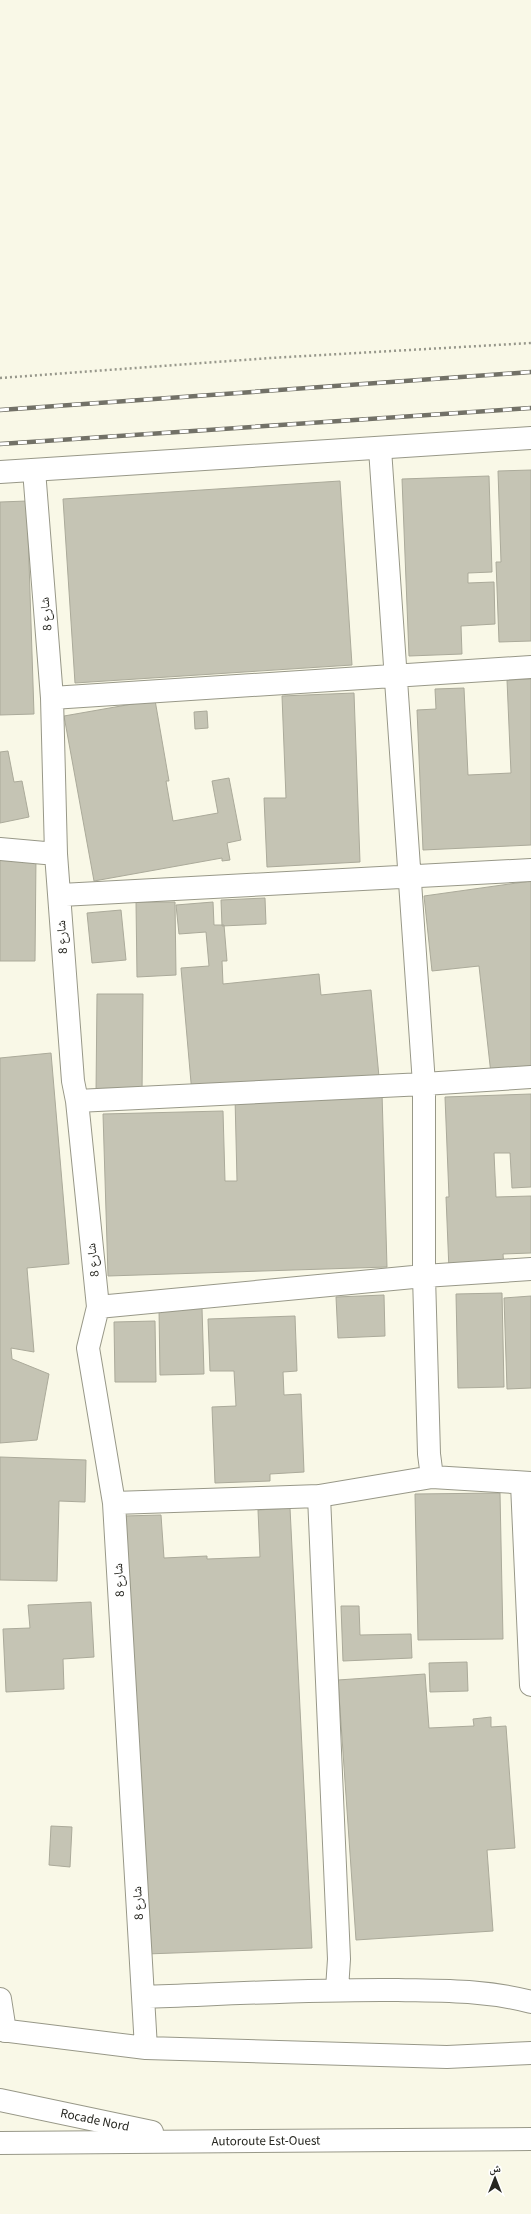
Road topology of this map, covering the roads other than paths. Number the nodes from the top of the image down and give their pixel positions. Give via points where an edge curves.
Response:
1 (531, 438) edge
2 (380, 449) junction
3 (34, 470) junction
4 (0, 472) edge
5 (531, 667) edge
6 (394, 675) junction
7 (52, 698) junction
8 (0, 849) edge
9 (56, 854) junction
10 (531, 870) edge
11 (410, 878) junction
12 (61, 895) junction
13 (531, 1077) edge
14 (424, 1084) junction
15 (77, 1101) junction
16 (531, 1269) edge
17 (424, 1276) junction
18 (98, 1307) junction
19 (432, 1477) junction
20 (527, 1484) edge
21 (319, 1496) junction
22 (114, 1503) junction
23 (531, 1685) edge
24 (337, 1989) junction
25 (143, 1997) junction
26 (0, 1999) edge
27 (531, 2002) edge
28 (3, 2030) edge
29 (146, 2048) junction
30 (531, 2053) edge
31 (0, 2100) edge
32 (531, 2139) edge
33 (190, 2141) junction
34 (0, 2143) edge

1 - 2 main road
2 - 3 main road
2 - 6 main road
3 - 4 main road
3 - 7 main road, شارع 8
5 - 6 main road
6 - 7 main road
6 - 11 main road
7 - 9 main road, شارع 8
8 - 9 main road
9 - 12 main road, شارع 8
10 - 11 main road
11 - 12 main road
11 - 14 main road
12 - 15 main road, شارع 8 via 62,943 73,1081
13 - 14 main road
14 - 15 main road
14 - 17 main road
15 - 18 main road, شارع 8
16 - 17 main road
17 - 18 main road
17 - 19 main road via 429,1454
18 - 22 main road, شارع 8 via 88,1348
19 - 20 main road
19 - 21 main road
20 - 23 main road
21 - 22 main road
21 - 24 main road via 339,1959
22 - 25 main road, شارع 8
24 - 25 main road
24 - 27 main road via 470,1991
25 - 29 main road, شارع 8
26 - 28 main road
28 - 29 main road
29 - 30 main road via 447,2057
31 - 33 main road, Rocade Nord
32 - 33 main road, Autoroute Est-Ouest
33 - 34 main road, Autoroute Est-Ouest

